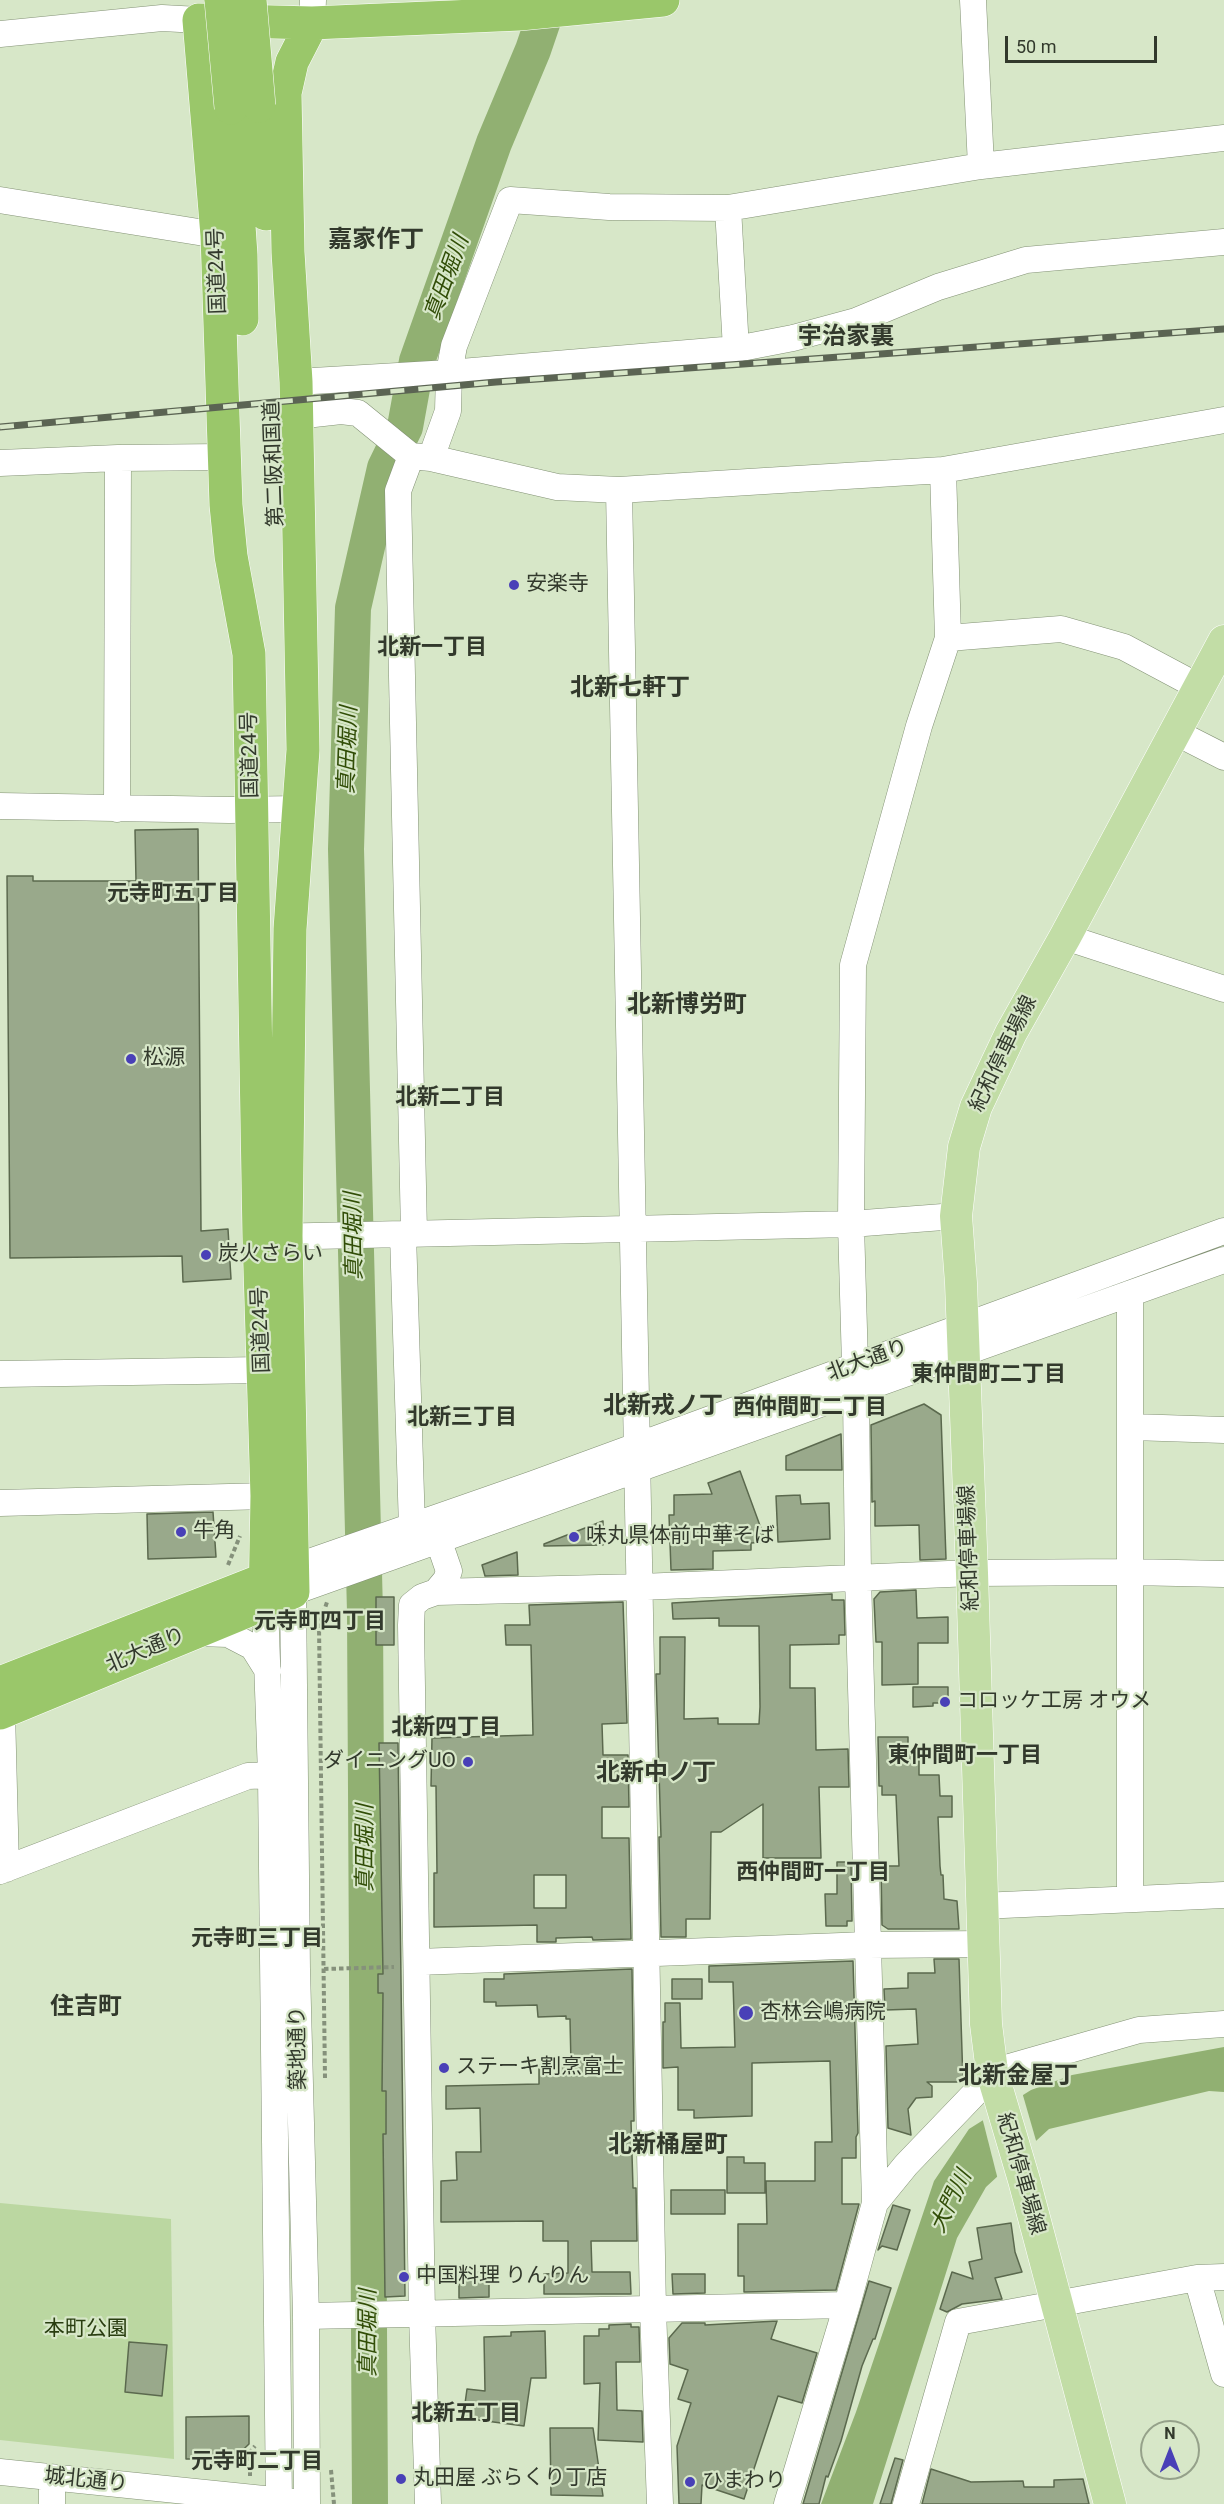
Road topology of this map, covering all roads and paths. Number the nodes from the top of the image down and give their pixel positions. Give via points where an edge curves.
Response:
1 (250, 0) edge
2 (663, 0) edge
3 (973, 0) edge
4 (575, 5) edge
5 (161, 9) edge
6 (210, 10) edge
7 (313, 11) edge
8 (0, 34) edge
9 (245, 107) junction
10 (1224, 138) edge
11 (981, 166) junction
12 (0, 200) edge
13 (728, 208) junction
14 (217, 235) junction
15 (1224, 242) edge
16 (736, 349) junction
17 (444, 374) junction
18 (296, 382) junction
19 (296, 416) junction
20 (1224, 420) edge
21 (223, 457) junction
22 (421, 457) junction
23 (118, 458) junction
24 (0, 463) edge
25 (943, 470) junction
26 (619, 490) junction
27 (948, 638) junction
28 (1224, 641) edge
29 (249, 654) junction
30 (1199, 687) junction
31 (1175, 732) junction
32 (1224, 757) edge
33 (0, 806) edge
34 (117, 809) junction
35 (292, 809) junction
36 (252, 810) junction
37 (1065, 937) junction
38 (1224, 988) edge
39 (956, 1216) junction
40 (851, 1224) junction
41 (633, 1230) junction
42 (1224, 1231) edge
43 (409, 1234) junction
44 (273, 1236) junction
45 (1224, 1260) edge
46 (1130, 1294) junction
47 (962, 1340) junction
48 (855, 1365) junction
49 (263, 1370) junction
50 (0, 1374) edge
51 (856, 1392) junction
52 (1132, 1427) junction
53 (1224, 1430) edge
54 (638, 1444) junction
55 (639, 1471) junction
56 (267, 1496) junction
57 (0, 1503) edge
58 (412, 1528) junction
59 (439, 1542) junction
60 (376, 1552) junction
61 (338, 1569) junction
62 (1130, 1572) junction
63 (972, 1573) junction
64 (1224, 1574) edge
65 (858, 1576) junction
66 (279, 1586) junction
67 (642, 1587) junction
68 (436, 1592) junction
69 (190, 1633) junction
70 (268, 1671) junction
71 (0, 1703) edge
72 (271, 1775) junction
73 (3, 1870) edge
74 (1224, 1895) edge
75 (1130, 1899) junction
76 (981, 1906) junction
77 (984, 1944) junction
78 (868, 1945) junction
79 (648, 1953) junction
80 (418, 1962) junction
81 (297, 1969) junction
82 (323, 1969) junction
83 (383, 1969) dead end
84 (1224, 2024) edge
85 (994, 2082) junction
86 (325, 2085) dead end
87 (875, 2203) junction
88 (1224, 2277) edge
89 (1197, 2278) junction
90 (1056, 2303) junction
91 (848, 2305) junction
92 (653, 2309) junction
93 (422, 2314) junction
94 (306, 2316) junction
95 (1224, 2374) edge
96 (330, 2466) dead end
97 (0, 2472) edge
98 (52, 2478) junction
99 (279, 2502) edge
100 (52, 2504) edge
101 (310, 2504) edge
102 (334, 2504) edge
103 (429, 2504) edge
104 (660, 2504) edge
105 (787, 2504) edge
106 (906, 2504) edge
107 (1110, 2504) edge

1 - 9 highway, 第二阪和国道, bridge
2 - 4 highway
3 - 11 street
4 - 7 highway via 520,14
5 - 6 street via 179,17
5 - 8 street
6 - 7 highway
6 - 9 highway, 第二阪和国道, bridge
6 - 14 highway, 国道24号
7 - 18 highway, 国道24号 via 292,62 285,93 288,252
9 - 29 highway, 第二阪和国道 via 241,255
9 - 35 highway, 第二阪和国道 via 269,254
10 - 11 street
11 - 13 street
12 - 14 street
13 - 16 street
13 - 17 street via 609,207 510,200
14 - 21 highway, 国道24号
15 - 16 street via 1026,261 938,287 856,321
16 - 17 street
17 - 18 street
17 - 22 street via 448,411
18 - 19 highway, 国道24号
19 - 22 street via 358,413
19 - 35 highway, 国道24号 via 303,750
20 - 25 street
21 - 23 street
21 - 29 highway, 国道24号 via 231,556
22 - 26 street via 557,487
22 - 43 street via 398,491
23 - 24 street
23 - 34 street
25 - 26 street
25 - 27 street
26 - 41 street
27 - 30 street via 1061,630 1124,647
27 - 40 street via 919,726 853,965
28 - 30 main road, 紀和停車場線
29 - 36 highway, 国道24号
30 - 31 main road, 紀和停車場線
31 - 32 street
31 - 37 main road, 紀和停車場線
33 - 34 street
34 - 36 street
35 - 36 street
35 - 44 highway, 国道24号 via 290,929
36 - 44 highway, 国道24号
37 - 38 street
37 - 39 main road, 紀和停車場線 via 1011,1033 976,1107 964,1147
39 - 40 street
39 - 47 main road, 紀和停車場線
40 - 41 street
40 - 48 street
41 - 43 street
41 - 54 street
42 - 47 street, 北大通り
43 - 44 street
43 - 58 street
44 - 49 highway, 国道24号
44 - 66 highway, 国道24号
45 - 46 street, 北大通り
46 - 47 street, 北大通り
46 - 52 street
47 - 48 street, 北大通り
47 - 51 street, 北大通り
47 - 63 main road, 紀和停車場線
48 - 54 street, 北大通り
49 - 50 street
49 - 56 highway, 国道24号
51 - 55 street, 北大通り
51 - 65 street
52 - 53 street
52 - 62 street
54 - 55 street
54 - 58 street, 北大通り
55 - 59 street, 北大通り
55 - 67 street
56 - 57 street
56 - 66 highway, 国道24号
58 - 60 street, 北大通り
59 - 60 street, 北大通り
59 - 68 street via 449,1571
60 - 61 street
61 - 66 street
61 - 66 street
61 - 82 path via 319,1626
62 - 63 street
62 - 64 street
62 - 75 street
63 - 65 street
63 - 76 main road, 紀和停車場線
65 - 67 street
65 - 78 street
66 - 69 highway, 北大通り
66 - 70 street, 築地通り
66 - 71 highway, 北大通り
66 - 81 street, 築地通り
67 - 68 street
67 - 79 street
68 - 80 street via 412,1605 411,1625
69 - 70 street via 228,1634 253,1647
69 - 71 highway, 北大通り
70 - 72 street, 築地通り
71 - 73 street
72 - 73 street via 248,1776
72 - 99 street, 築地通り
74 - 75 street
75 - 76 street
76 - 77 main road, 紀和停車場線
77 - 78 street
77 - 85 main road, 紀和停車場線 via 986,2024
78 - 79 street
78 - 87 street
79 - 80 street
79 - 92 street
80 - 93 street
81 - 82 path
81 - 94 street, 築地通り
82 - 83 path
82 - 86 path
84 - 85 street via 1139,2030
85 - 87 street via 977,2091
85 - 90 main road, 紀和停車場線
87 - 91 street
88 - 89 street
89 - 90 street
89 - 95 street
90 - 106 street via 958,2322
90 - 107 main road, 紀和停車場線
91 - 92 street
91 - 105 street
92 - 93 street
92 - 104 street
93 - 94 street
93 - 103 street
94 - 101 street, 築地通り
96 - 102 path
97 - 98 street, 城北通り
98 - 99 street, 城北通り
98 - 100 street
99 - 101 street, 城北通り

